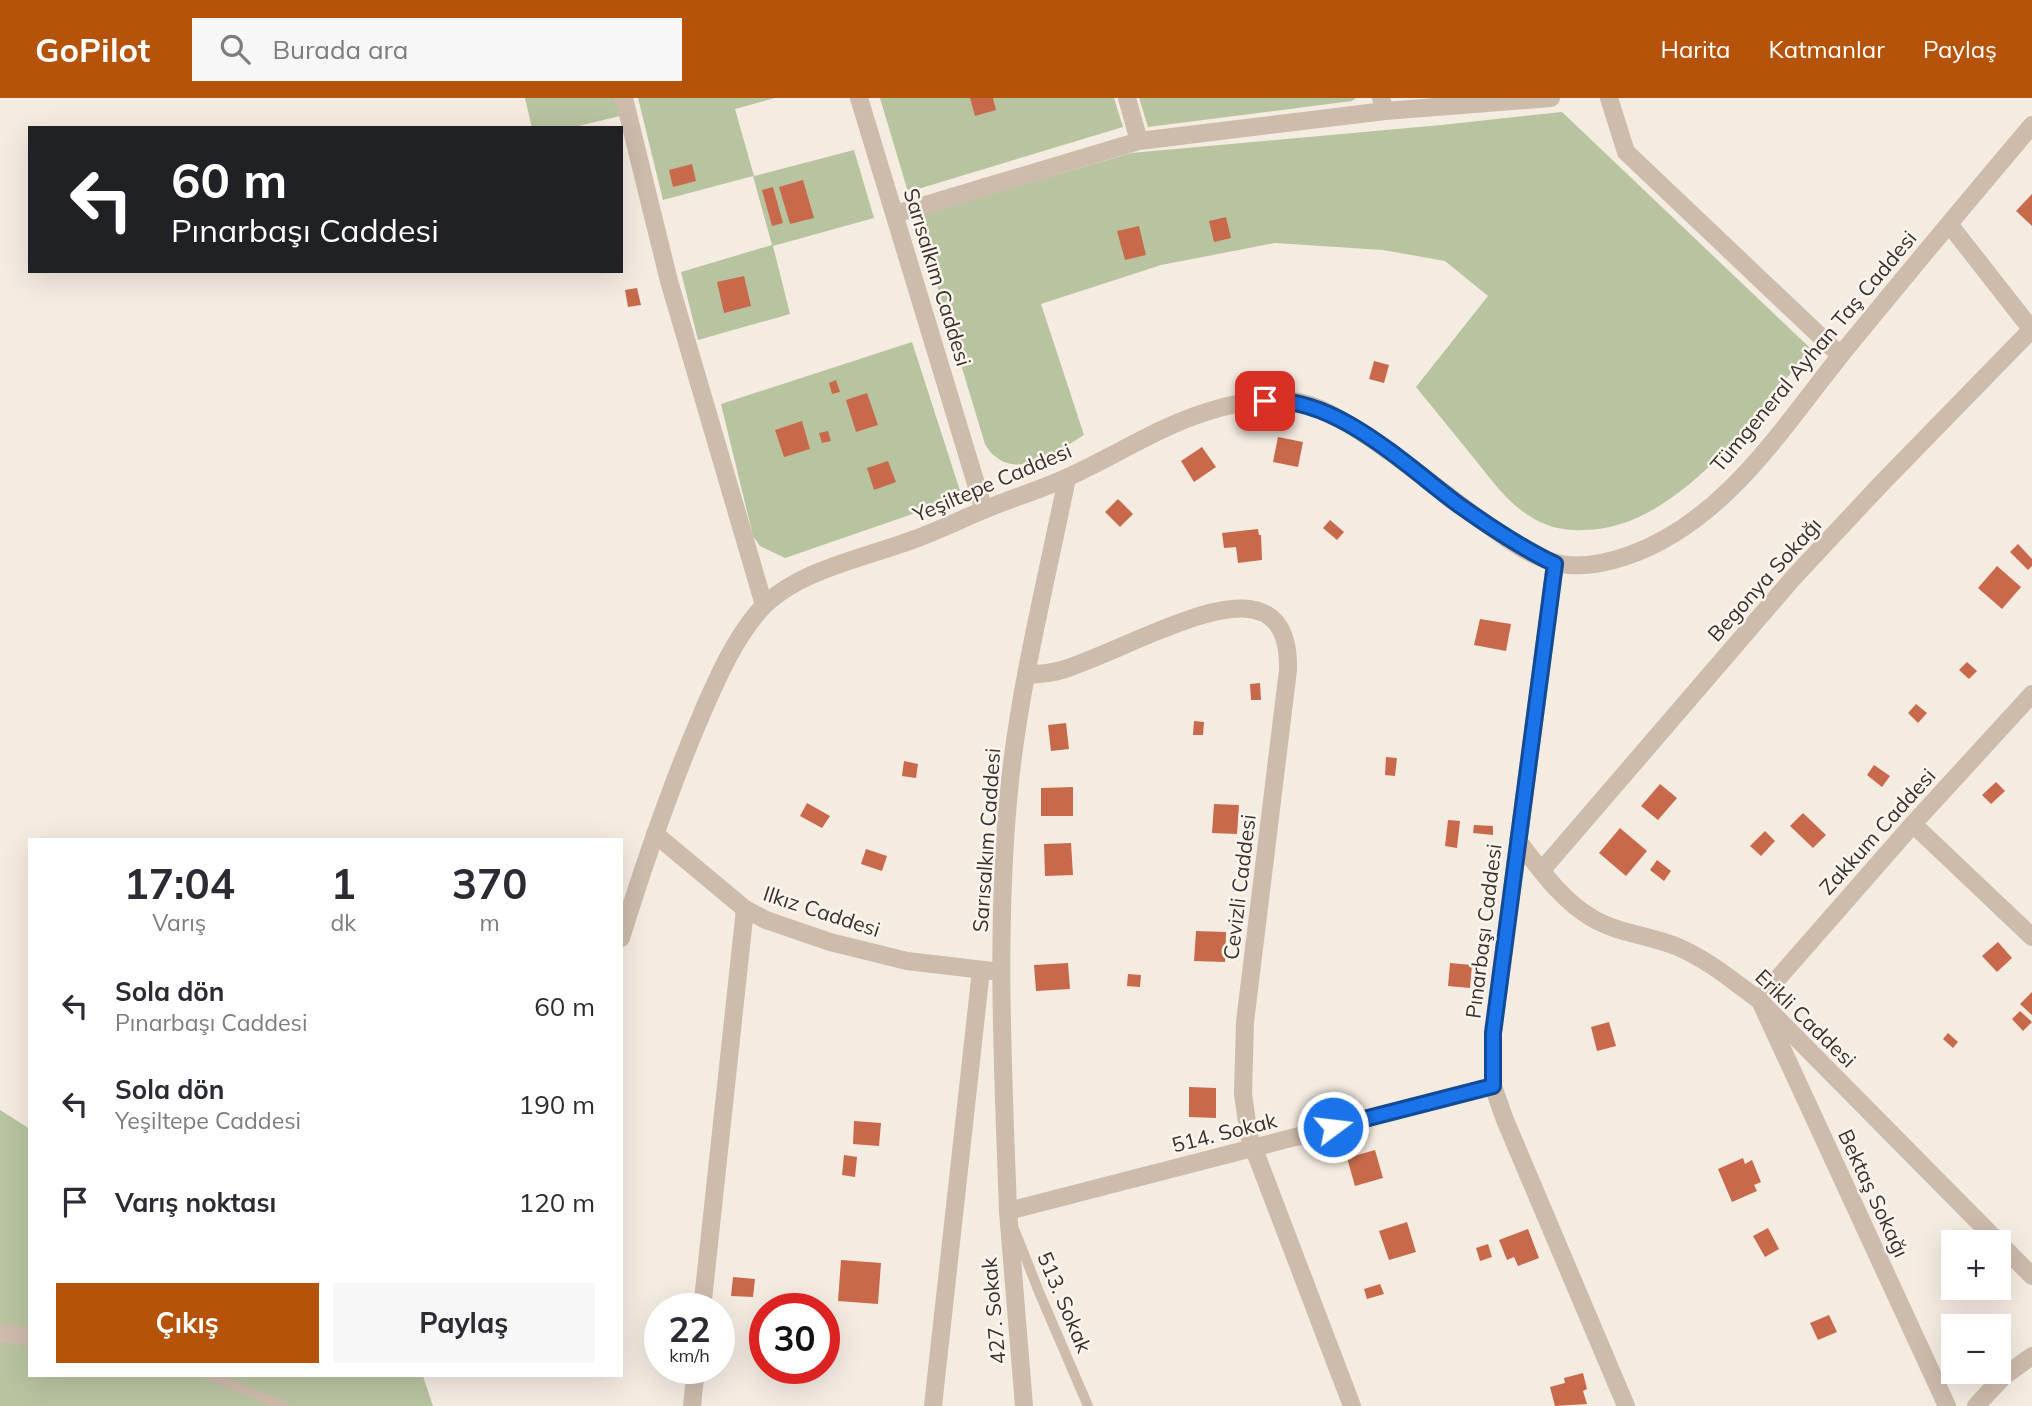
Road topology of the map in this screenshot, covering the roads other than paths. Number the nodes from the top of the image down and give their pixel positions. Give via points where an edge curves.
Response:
1 (624, 98) edge
2 (859, 98) edge
3 (1127, 98) edge
4 (1551, 98) edge
5 (1609, 98) edge
6 (1383, 105) edge
7 (2032, 125) edge
8 (1139, 141) junction
9 (895, 214) junction
10 (1949, 224) junction
11 (2032, 329) edge
12 (1840, 355) junction
13 (1067, 478) junction
14 (984, 510) junction
15 (1555, 564) junction
16 (764, 605) junction
17 (1027, 676) junction
18 (2031, 698) edge
19 (1913, 824) junction
20 (655, 834) junction
21 (1518, 841) junction
22 (1542, 870) junction
23 (745, 909) junction
24 (623, 932) edge
25 (2032, 937) edge
26 (981, 971) junction
27 (1000, 972) junction
28 (1759, 1000) junction
29 (1493, 1086) junction
30 (1253, 1148) junction
31 (1007, 1211) junction
32 (2032, 1276) edge
33 (704, 1293) edge
34 (0, 1333) edge
35 (28, 1337) edge
36 (2032, 1356) edge
37 (213, 1377) edge
38 (694, 1384) edge
39 (284, 1406) edge
40 (692, 1406) edge
41 (933, 1406) edge
42 (1024, 1406) edge
43 (1088, 1406) edge
44 (1352, 1406) edge
45 (1626, 1406) edge
46 (1947, 1406) edge
47 (1976, 1406) edge

1 - 16 street via 669,281
2 - 9 street, Sarısalkım Caddesi
3 - 8 street
4 - 6 street
5 - 12 street via 1626,152
6 - 8 street
7 - 10 street, Tümgeneral Ayhan Taş Caddesi
8 - 9 street
9 - 14 street, Sarısalkım Caddesi
10 - 11 street
10 - 12 street, Tümgeneral Ayhan Taş Caddesi
11 - 22 street, Begonya Sokağı via 1794,577
12 - 15 street, Tümgeneral Ayhan Taş Caddesi via 1779,435 1692,522 1628,556 1579,566
13 - 14 street, Yeşiltepe Caddesi
13 - 15 street, Yeşiltepe Caddesi via 1206,412 1283,400 1311,405 1341,420 1507,538
13 - 17 street, Sarısalkım Caddesi
14 - 16 street, Yeşiltepe Caddesi via 808,577
15 - 21 street, Pınarbaşı Caddesi
16 - 20 street, Yeşiltepe Caddesi via 746,626 713,688
17 - 27 street, Sarısalkım Caddesi via 1006,831
17 - 30 street, Cevizli Caddesi via 1068,668 1227,608 1256,610 1268,616 1286,641 1288,670 1244,1045 1245,1117
18 - 19 street, Zakkum Caddesi
19 - 25 street
19 - 28 street, Zakkum Caddesi
20 - 23 street, Ilkız Caddesi
20 - 24 street, Yeşiltepe Caddesi
21 - 22 street, Erikli Caddesi
21 - 29 street, Pınarbaşı Caddesi via 1493,1033
22 - 28 street, Erikli Caddesi via 1590,917 1678,947
23 - 26 street, Ilkız Caddesi via 790,929 854,948
23 - 33 street
26 - 27 street, Ilkız Caddesi
26 - 41 street
27 - 31 street, Sarısalkım Caddesi
28 - 32 street, Erikli Caddesi
28 - 46 street, Bektaş Sokağı
29 - 30 street, 514. Sokak
29 - 45 street, Pınarbaşı Caddesi
30 - 31 street, 514. Sokak
30 - 44 street, Cevizli Caddesi
31 - 42 street, 427. Sokak
31 - 43 lane, 513. Sokak
34 - 35 street
36 - 47 street via 2003,1377
37 - 39 lane
38 - 40 street

